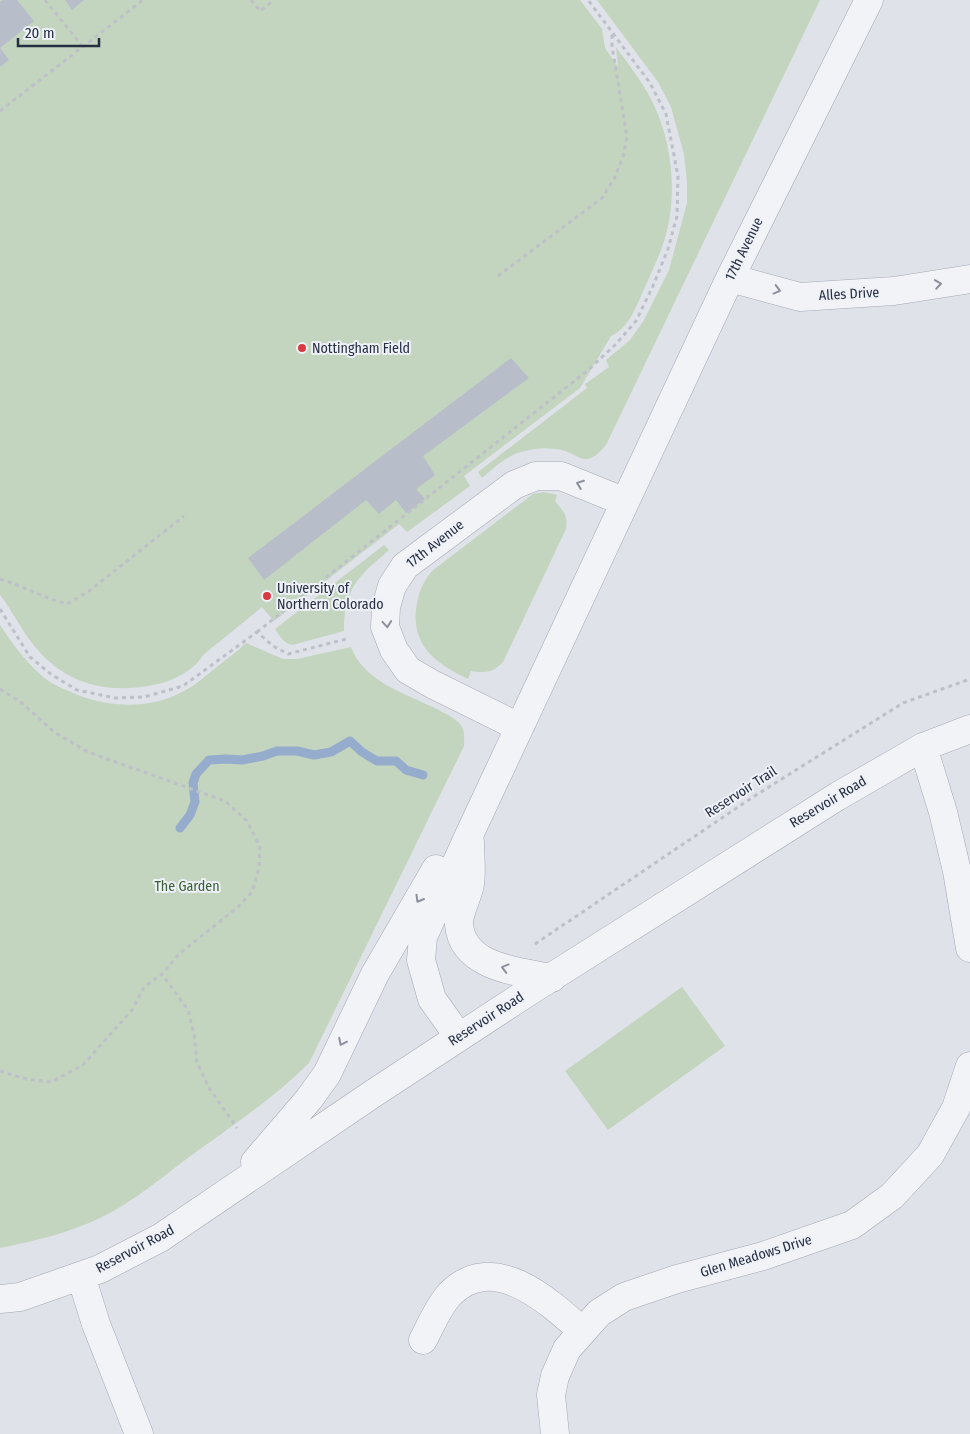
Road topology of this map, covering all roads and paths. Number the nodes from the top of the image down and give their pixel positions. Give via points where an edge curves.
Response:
1 (45, 0) edge
2 (143, 0) edge
3 (251, 0) edge
4 (274, 0) edge
5 (588, 0) edge
6 (870, 0) edge
7 (612, 32) junction
8 (83, 47) junction
9 (0, 111) edge
10 (498, 276) dead end
11 (730, 278) junction
12 (970, 279) edge
13 (625, 502) junction
14 (184, 516) dead end
15 (0, 579) edge
16 (0, 609) edge
17 (257, 632) junction
18 (346, 639) dead end
19 (970, 679) edge
20 (0, 689) edge
21 (520, 727) junction
22 (970, 729) edge
23 (923, 747) junction
24 (470, 833) junction
25 (535, 944) dead end
26 (970, 948) edge
27 (162, 974) junction
28 (552, 978) junction
29 (459, 1037) junction
30 (970, 1066) edge
31 (0, 1071) edge
32 (237, 1128) dead end
33 (232, 1189) junction
34 (81, 1276) junction
35 (0, 1299) edge
36 (582, 1331) junction
37 (423, 1340) dead end
38 (139, 1434) edge
39 (555, 1434) edge

1 - 8 path
2 - 8 path
3 - 4 path via 260,10
5 - 7 path
6 - 11 street, 17th Avenue
7 - 10 path via 627,137 624,157 614,179 602,198
7 - 17 path via 650,83 666,114 678,176 677,216 668,249 636,321 587,371
8 - 9 path
11 -> 12 street, Alles Drive via 800,296 894,291
11 - 13 street, 17th Avenue
13 - 21 street, 17th Avenue
13 -> 21 street, 17th Avenue via 561,476 536,476 514,485 405,566 392,586 386,607 386,627 394,650 408,670
14 - 15 path via 89,591 67,604
16 - 17 path via 30,657 52,675 77,690 115,698 144,696 183,686
17 - 18 path via 288,654
19 - 25 path, Reservoir Trail via 903,703 753,796
20 - 27 path via 22,703 54,732 88,752 225,801 247,821 260,847 259,868 252,892 179,954
21 - 24 street, 17th Avenue
22 - 23 street, Reservoir Road
23 - 26 street via 957,871
23 - 28 street, Reservoir Road via 838,796
28 -> 24 street via 484,961 463,939 459,924 470,883
24 - 29 street, 17th Avenue via 423,937 421,960 432,999
24 -> 33 street via 436,869 375,974 318,1088
27 - 31 path via 144,987 132,1010 83,1065 52,1082
27 - 32 path via 188,1010 197,1062 209,1088
28 - 29 street, Reservoir Road
29 - 33 street, Reservoir Road
30 - 36 street, Glen Meadows Drive via 956,1108 930,1155 892,1196 852,1225 763,1256 624,1297 599,1313
33 - 34 street, Reservoir Road via 160,1238
34 - 35 street, Reservoir Road via 20,1297
34 - 38 street
36 - 37 street via 530,1290 508,1279 486,1277 468,1282 451,1294
36 - 39 street, Glen Meadows Drive via 567,1349 555,1376 551,1395

